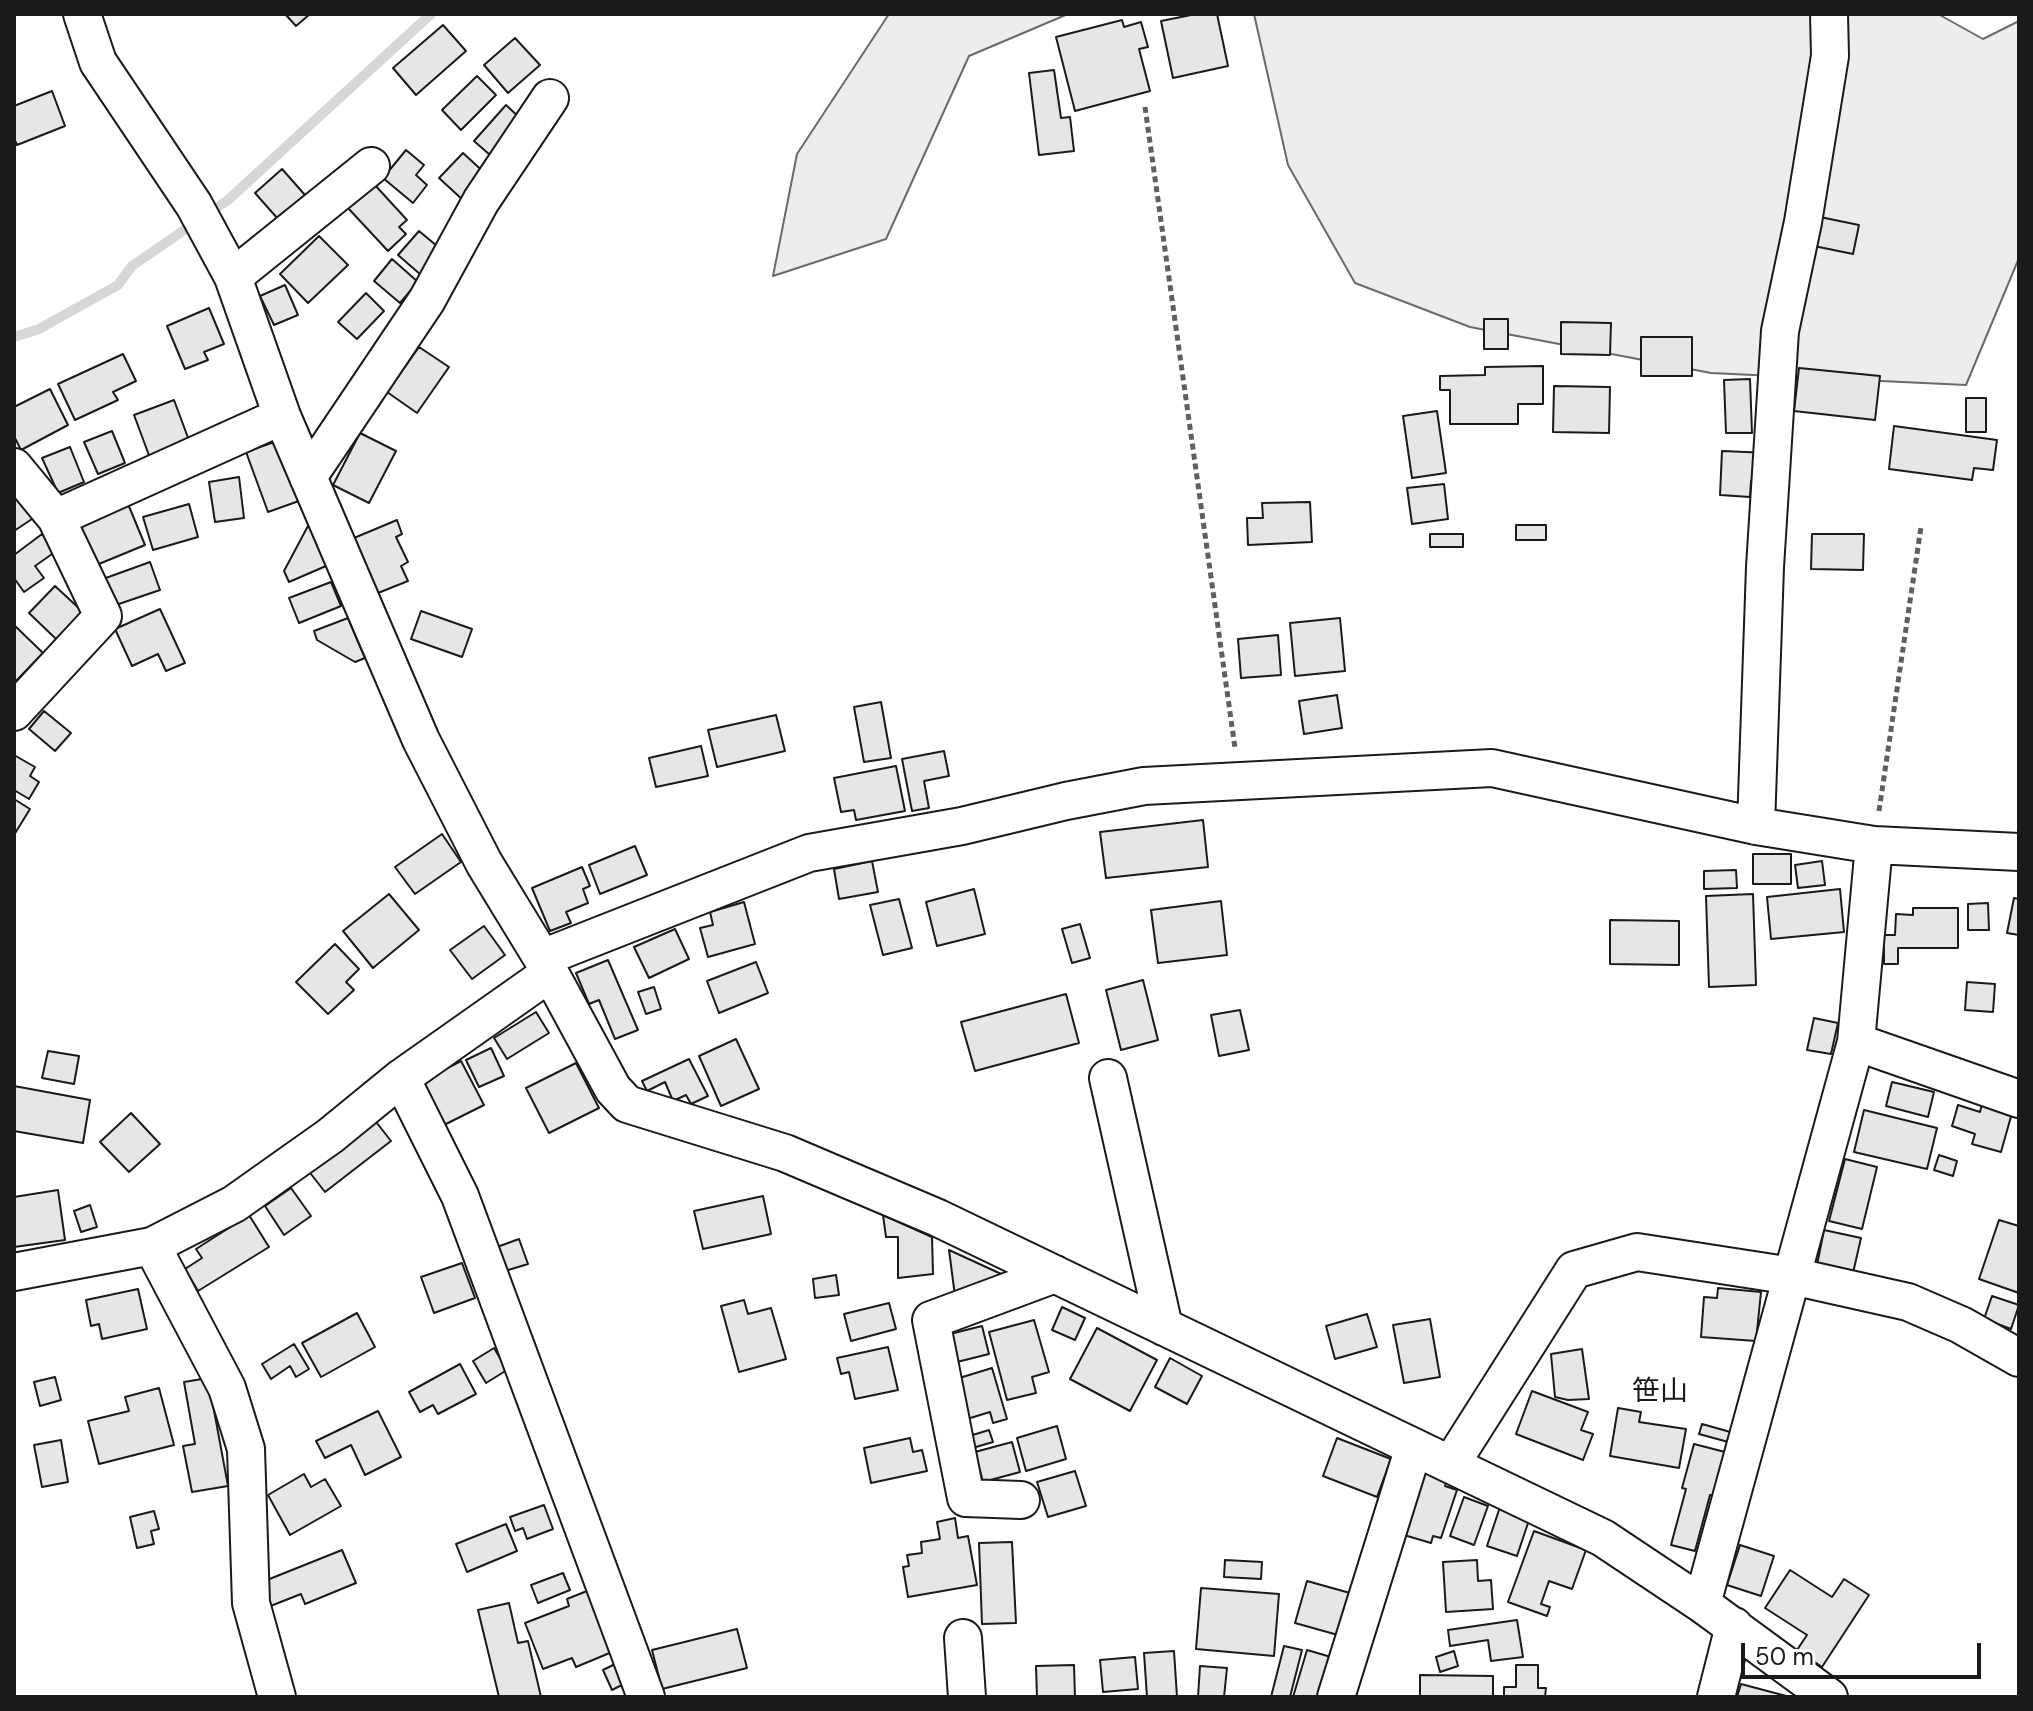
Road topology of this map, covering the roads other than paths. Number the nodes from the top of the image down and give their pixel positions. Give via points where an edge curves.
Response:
1 (82, 14) edge
2 (1829, 14) edge
3 (550, 98) dead end
4 (371, 166) dead end
5 (233, 277) junction
6 (282, 416) junction
7 (14, 467) edge
8 (308, 477) junction
9 (56, 518) junction
10 (14, 712) edge
11 (1756, 826) junction
12 (1874, 845) junction
13 (2019, 852) edge
14 (546, 966) junction
15 (1856, 1042) junction
16 (401, 1078) junction
17 (1108, 1078) dead end
18 (2019, 1099) edge
19 (152, 1246) junction
20 (14, 1272) edge
21 (1055, 1274) junction
22 (1792, 1276) junction
23 (1164, 1327) junction
24 (2019, 1358) edge
25 (1414, 1447) junction
26 (1451, 1464) junction
27 (1021, 1500) dead end
28 (1702, 1604) junction
29 (1734, 1626) junction
30 (963, 1638) dead end
31 (277, 1697) edge
32 (646, 1697) edge
33 (967, 1697) edge
34 (1336, 1697) edge
35 (1716, 1697) edge
36 (1829, 1697) edge

1 - 5 street via 98,62 194,205
2 - 11 street via 1830,56 1780,331
3 - 8 street via 481,201 427,300
4 - 5 street
5 - 6 street
6 - 8 street
6 - 9 street
7 - 9 street
8 - 14 street via 421,740 484,863
9 - 10 street via 103,616
11 - 12 street
11 - 14 street via 1492,768 1144,786 809,853
12 - 13 street
12 - 15 street
14 - 16 street
14 - 21 street via 613,1089 627,1104 785,1153
15 - 18 street
15 - 22 street
16 - 19 street via 234,1204
16 - 32 street via 460,1196
17 - 23 street
19 - 20 street
19 - 31 street via 227,1388 246,1449 251,1603
21 - 23 street
21 - 27 street via 931,1320 966,1498
22 - 24 street via 1908,1302
22 - 26 street via 1637,1252 1574,1270
22 - 28 street
23 - 25 street
25 - 26 street
25 - 34 street
26 - 28 street via 1603,1538
28 - 29 street
29 - 35 street
29 - 36 street
30 - 33 street

